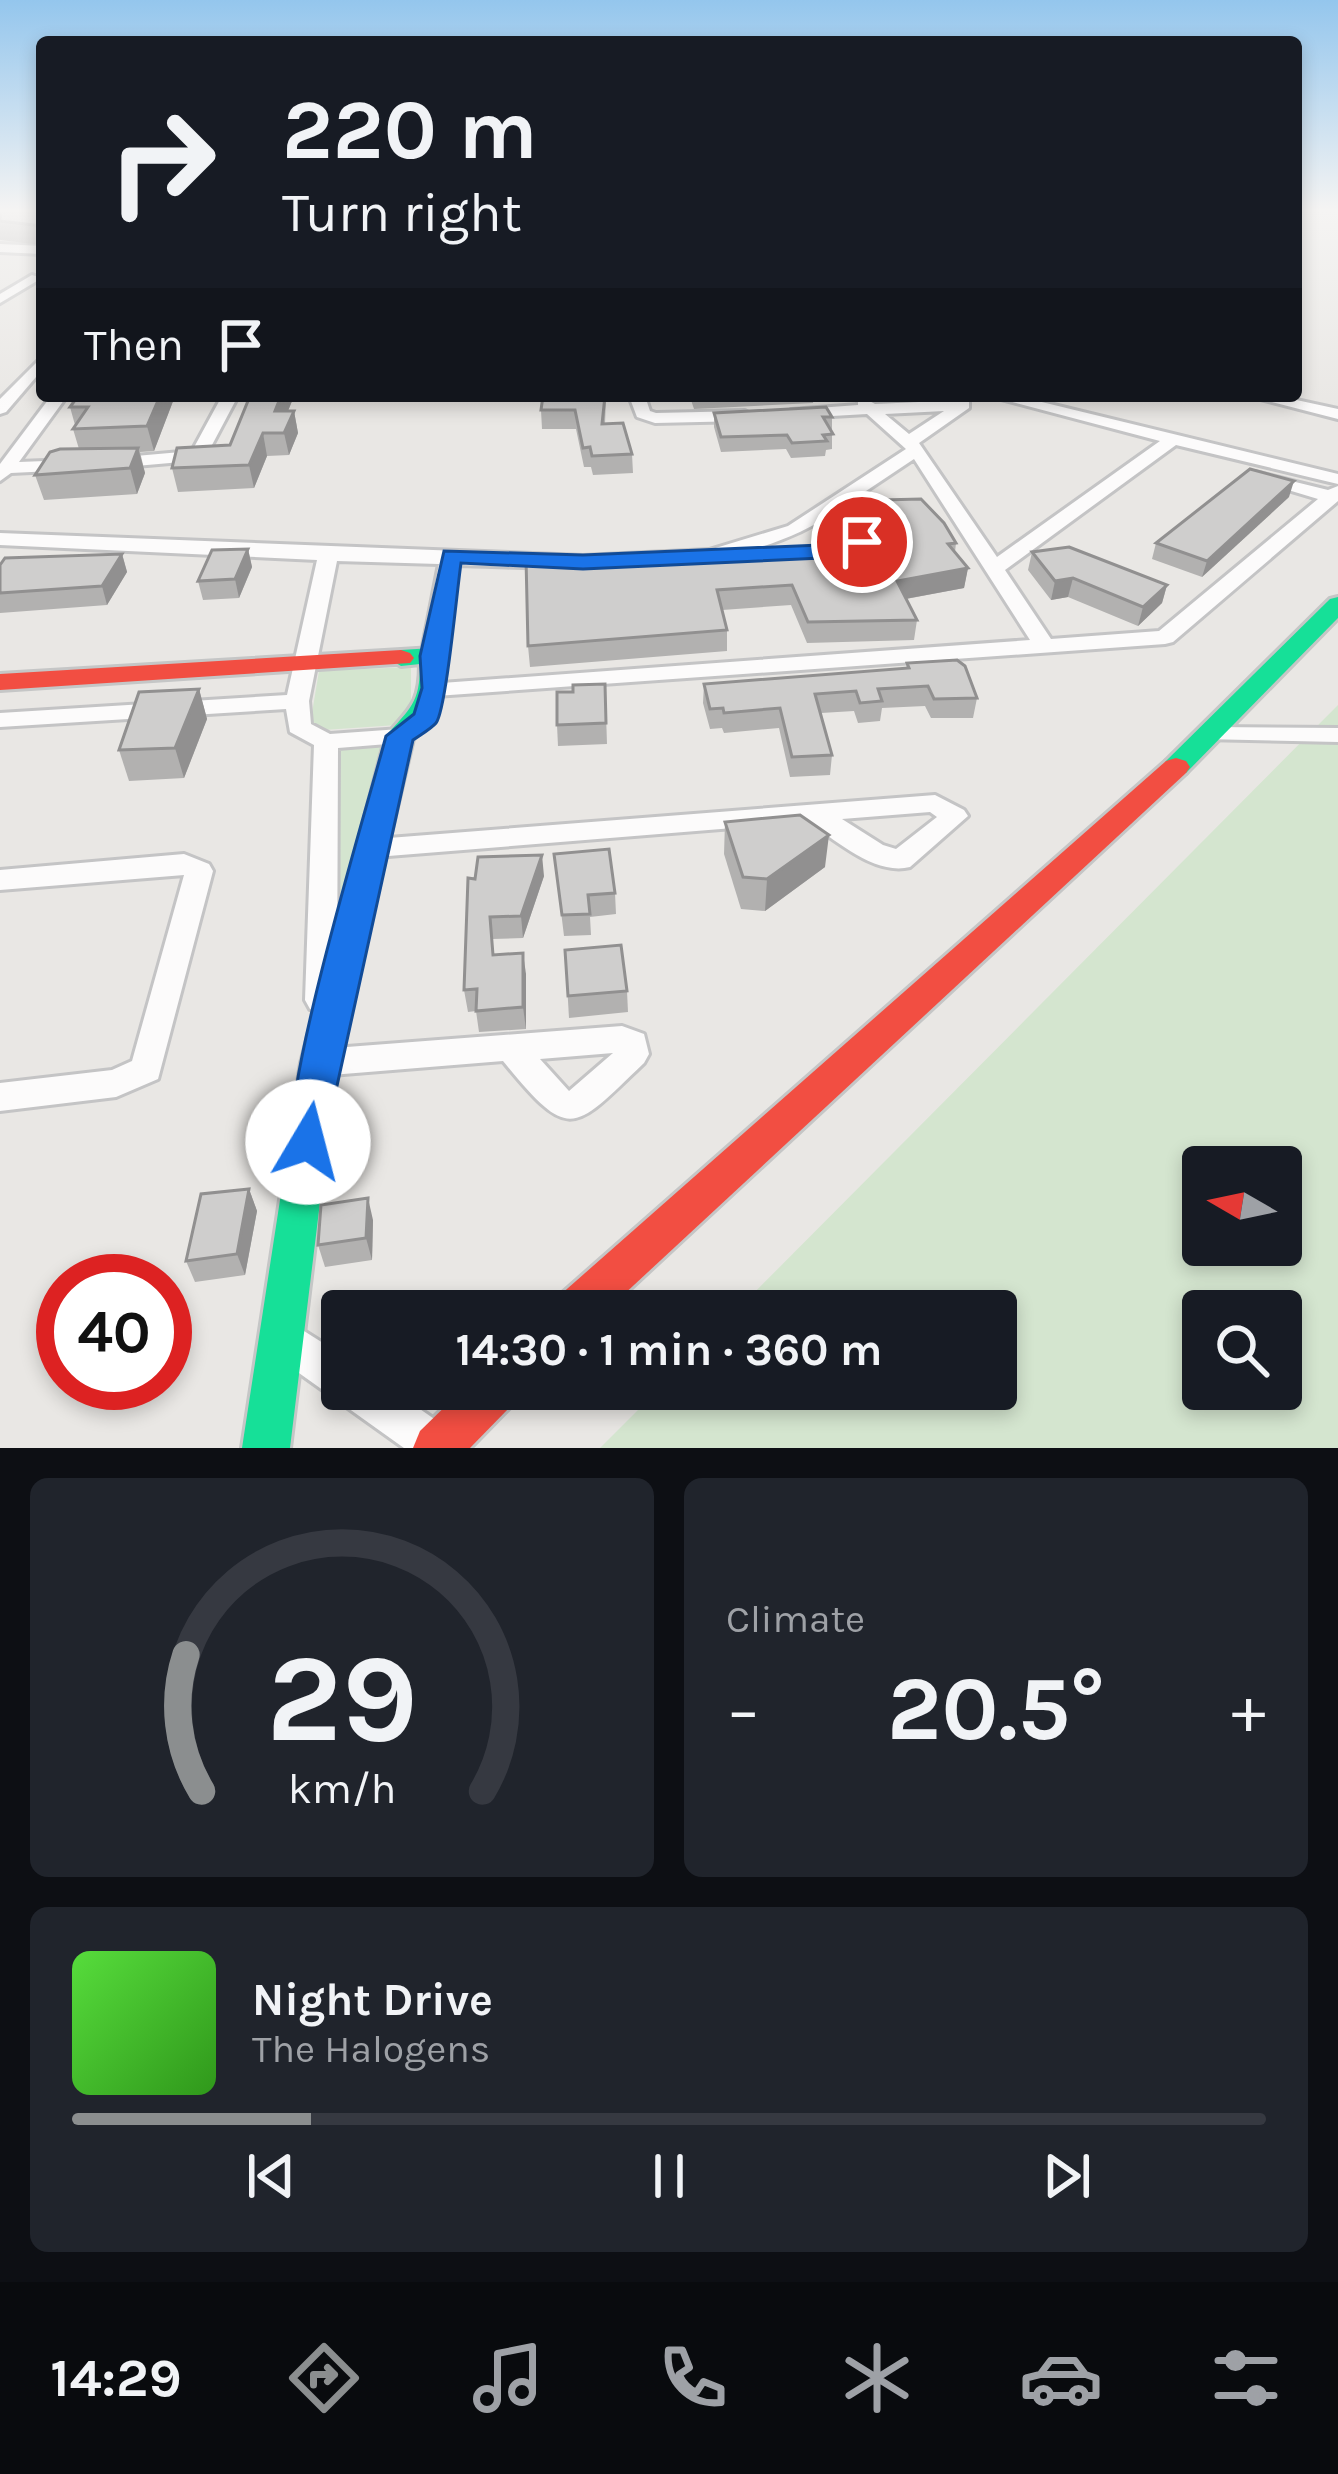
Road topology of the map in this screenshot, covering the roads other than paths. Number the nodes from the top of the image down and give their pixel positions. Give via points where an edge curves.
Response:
1 (36, 280) edge
2 (0, 299) edge
3 (36, 368) edge
4 (55, 402) edge
5 (227, 402) edge
6 (639, 402) edge
7 (899, 402) edge
8 (966, 402) edge
9 (1020, 402) edge
10 (1284, 402) edge
11 (864, 403) edge
12 (0, 409) edge
13 (778, 414) edge
14 (1338, 414) edge
15 (755, 415) edge
16 (1167, 443) junction
17 (912, 447) junction
18 (3, 472) edge
19 (1336, 489) edge
20 (842, 502) junction
21 (0, 539) edge
22 (192, 551) junction
23 (328, 554) junction
24 (725, 554) junction
25 (452, 556) junction
26 (21, 564) edge
27 (995, 568) junction
28 (1338, 604) edge
29 (1046, 648) junction
30 (433, 656) junction
31 (304, 664) junction
32 (0, 682) edge
33 (436, 688) junction
34 (297, 701) junction
35 (0, 720) edge
36 (1212, 734) junction
37 (1338, 735) edge
38 (400, 736) junction
39 (326, 742) junction
40 (812, 812) dead end
41 (376, 848) junction
42 (0, 880) edge
43 (511, 1048) dead end
44 (320, 1063) junction
45 (0, 1096) edge
46 (597, 1290) edge
47 (285, 1340) junction
48 (321, 1365) edge
49 (386, 1410) edge
50 (475, 1410) edge
51 (438, 1447) edge
52 (266, 1448) edge

1 - 2 street
3 - 12 street
4 - 18 street
5 - 18 street via 202,452 190,459
6 - 15 street via 655,418
7 - 11 street
8 - 17 street
9 - 16 street
10 - 14 street
11 - 13 street
11 - 17 street
16 - 19 street
16 - 27 street
17 - 20 street
17 - 27 street
19 - 29 street via 1165,637
20 - 24 street via 795,530
20 - 24 street via 862,542 858,549
21 - 22 street
22 - 23 street
22 - 26 street
23 - 25 street
23 - 31 street
24 - 25 street via 583,562
25 - 30 street
27 - 29 street
28 - 36 street
29 - 33 street
30 - 31 street
30 - 33 street
31 - 32 street
31 - 34 street
33 - 38 street via 426,718
34 - 35 street
34 - 39 street via 299,727
36 - 37 street
36 - 46 street
38 - 39 street
38 - 41 street
39 - 44 street
40 - 41 street
41 - 44 street
42 - 45 street via 184,864 200,871 146,1069 116,1083
43 - 44 street
44 - 47 street
47 - 48 street
47 - 52 street
49 - 51 street
50 - 51 street

